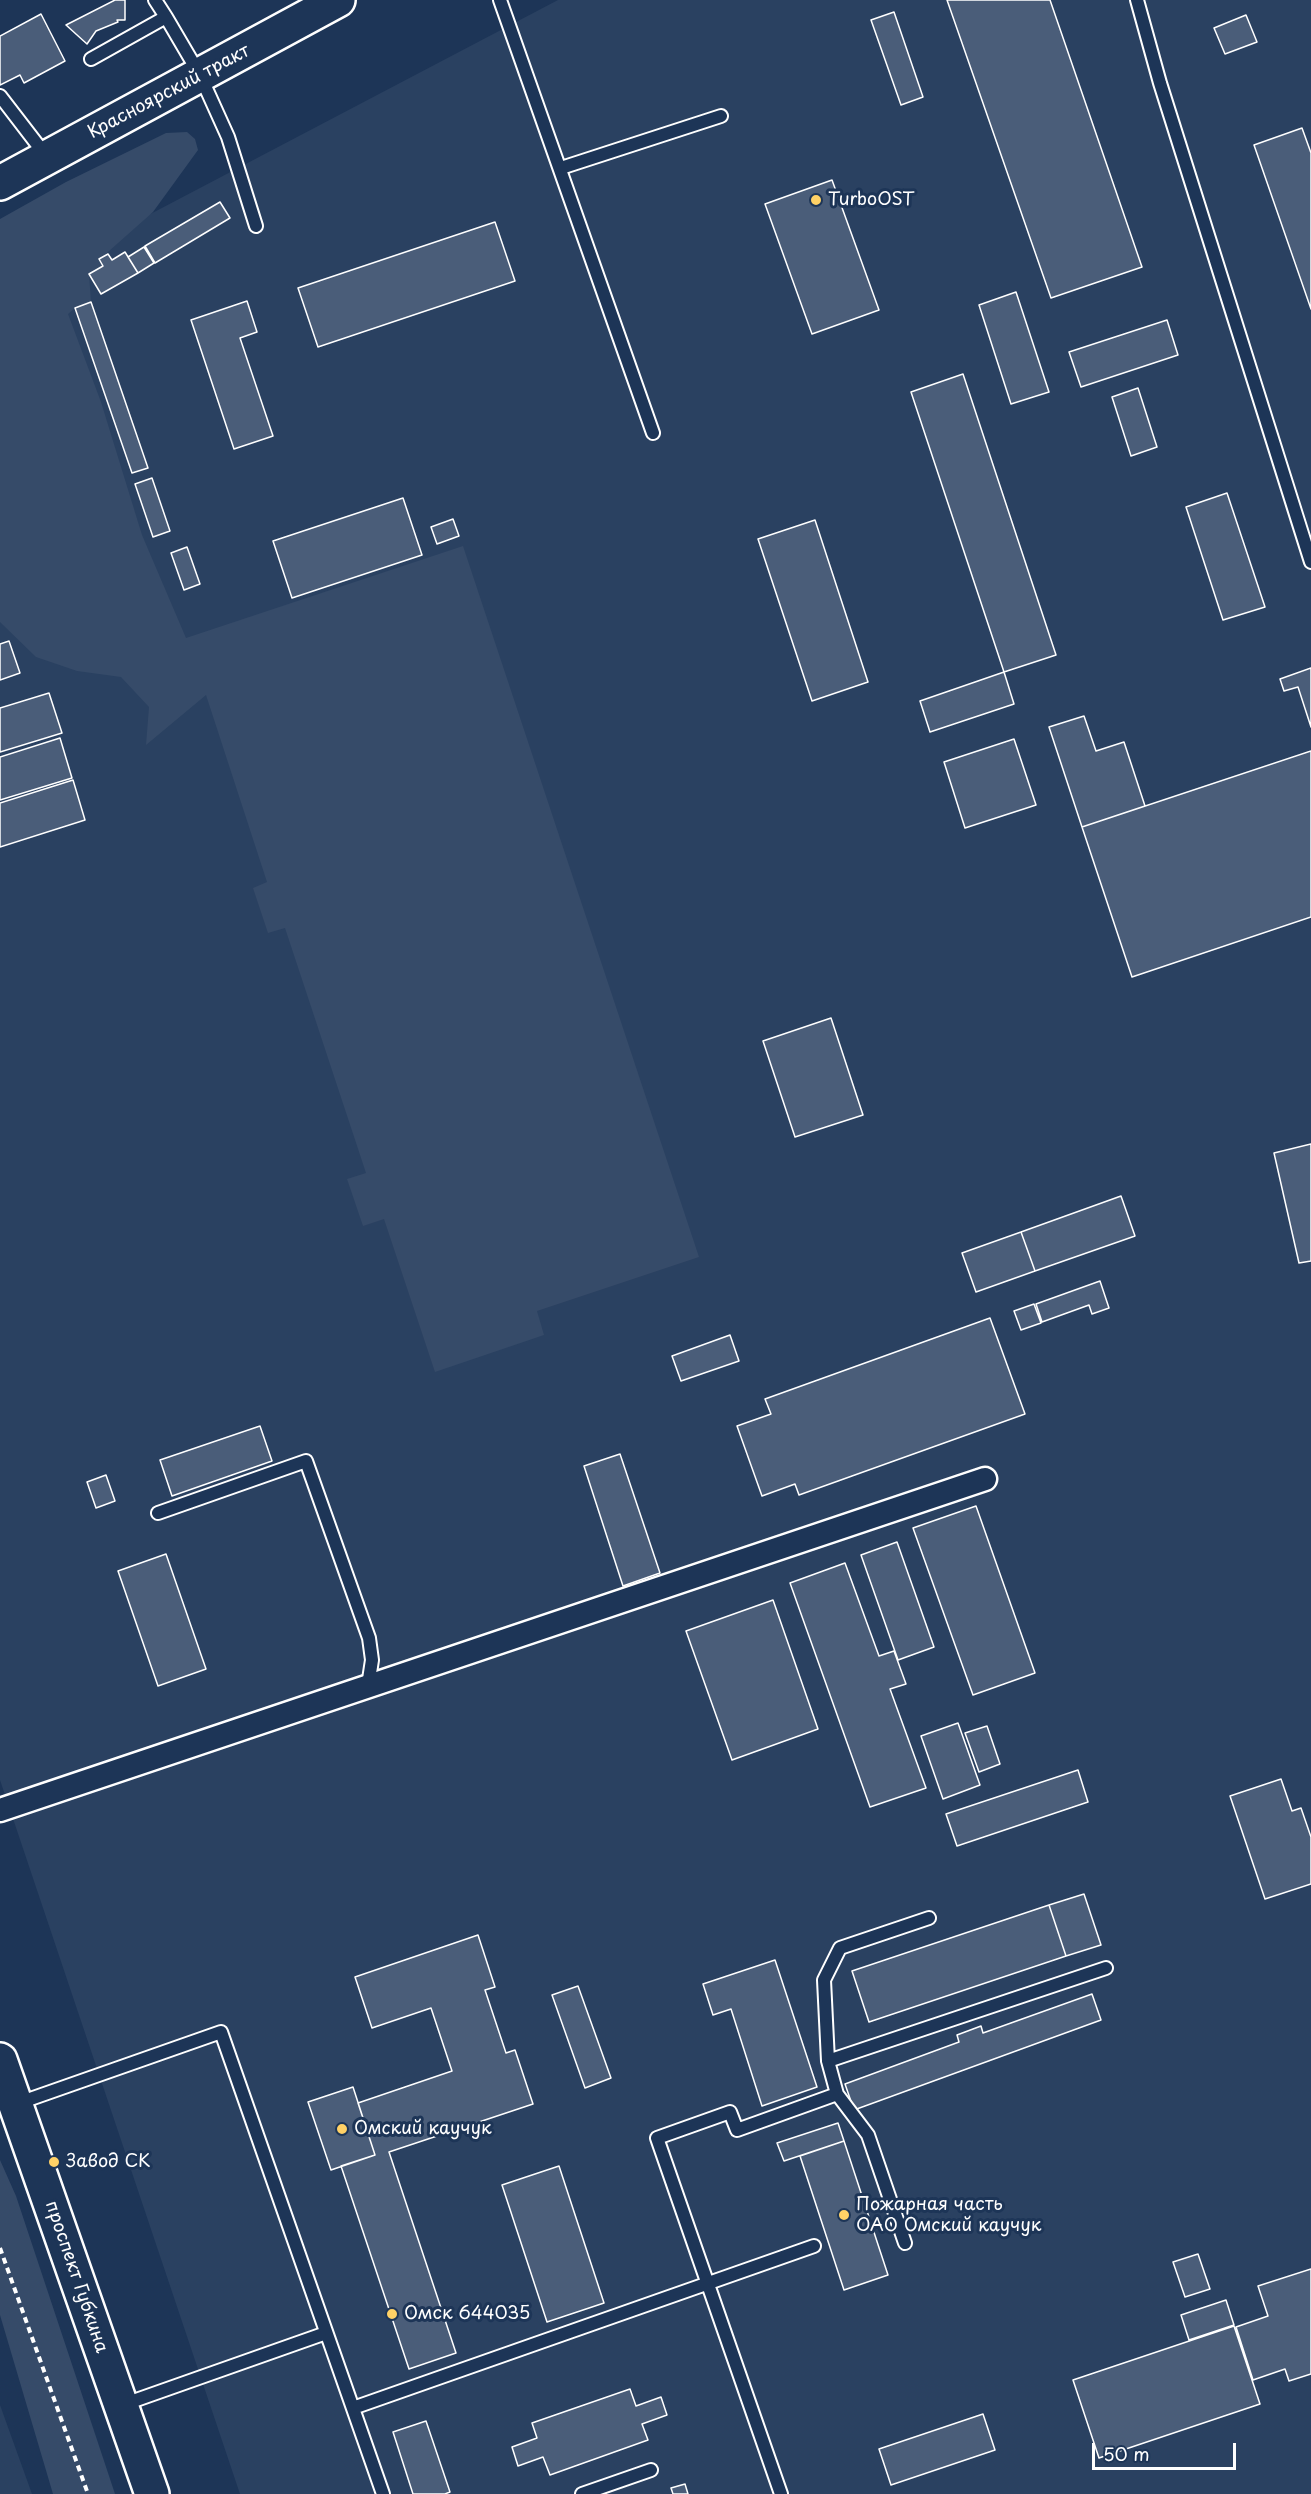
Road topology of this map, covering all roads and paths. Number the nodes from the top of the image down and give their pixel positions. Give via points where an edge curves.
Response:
1 (155, 0) edge
2 (338, 0) edge
3 (500, 0) edge
4 (1137, 0) edge
5 (166, 17) junction
6 (91, 59) dead end
7 (200, 75) junction
8 (0, 96) edge
9 (721, 116) dead end
10 (48, 158) junction
11 (561, 168) junction
12 (0, 183) edge
13 (256, 226) dead end
14 (653, 433) dead end
15 (1311, 562) edge
16 (985, 1479) dead end
17 (158, 1513) dead end
18 (368, 1686) junction
19 (0, 1810) edge
20 (929, 1918) dead end
21 (1106, 1968) dead end
22 (0, 2060) edge
23 (828, 2061) junction
24 (837, 2094) junction
25 (15, 2105) junction
26 (905, 2243) dead end
27 (814, 2246) dead end
28 (0, 2248) edge
29 (708, 2284) junction
30 (326, 2333) junction
31 (121, 2405) junction
32 (353, 2408) junction
33 (651, 2470) dead end
34 (88, 2494) edge
35 (152, 2494) edge
36 (383, 2494) edge
37 (582, 2494) edge
38 (781, 2494) edge

1 - 5 lane
2 - 7 main road, Красноярский тракт
3 - 11 lane
4 - 15 lane
5 - 6 lane
5 - 7 lane
7 - 10 main road, Красноярский тракт
7 - 13 lane via 228,137
8 - 10 lane
9 - 11 lane
10 - 12 main road, Красноярский тракт
11 - 14 lane
16 - 18 street
17 - 18 lane via 306,1461 369,1638 372,1660
18 - 19 street
20 - 23 lane via 840,1948 824,1980
21 - 23 lane
22 - 25 main road, проспект Губкина
23 - 24 lane
24 - 26 lane via 867,2135
24 - 29 lane via 737,2130 730,2112 657,2138
25 - 30 lane via 221,2032
25 - 31 main road, проспект Губкина
27 - 29 lane
28 - 34 path
29 - 32 lane
29 - 38 lane
30 - 31 lane
30 - 32 lane
31 - 35 main road, проспект Губкина
32 - 36 lane
33 - 37 lane

